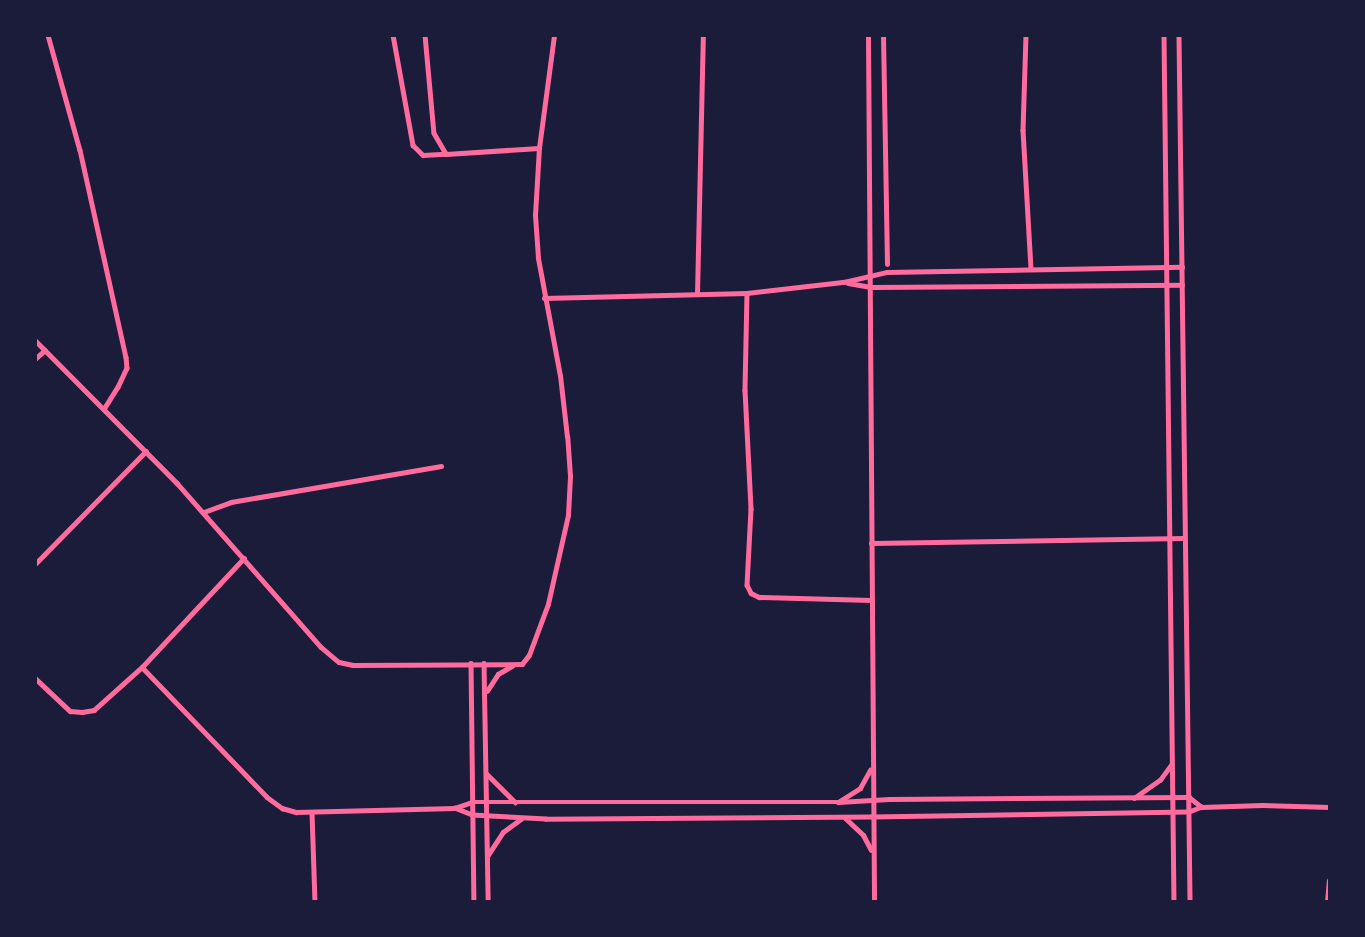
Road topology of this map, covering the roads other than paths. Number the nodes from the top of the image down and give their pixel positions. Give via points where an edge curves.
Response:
1 (48, 35) edge
2 (393, 35) edge
3 (425, 35) edge
4 (554, 35) edge
5 (703, 35) edge
6 (868, 35) edge
7 (883, 35) edge
8 (1026, 35) edge
9 (1164, 35) edge
10 (1179, 35) edge
11 (539, 149) junction
12 (446, 154) junction
13 (887, 264) dead end
14 (1165, 266) junction
15 (1182, 267) junction
16 (1031, 269) junction
17 (871, 274) junction
18 (844, 282) junction
19 (1165, 284) junction
20 (1182, 285) junction
21 (871, 287) junction
22 (697, 293) junction
23 (747, 293) junction
24 (544, 298) junction
25 (35, 340) edge
26 (45, 350) junction
27 (35, 359) edge
28 (104, 409) junction
29 (146, 451) junction
30 (441, 466) dead end
31 (204, 512) junction
32 (1169, 537) junction
33 (1184, 538) junction
34 (871, 543) junction
35 (244, 558) junction
36 (35, 564) edge
37 (871, 600) junction
38 (471, 663) junction
39 (484, 663) junction
40 (513, 665) junction
41 (142, 667) junction
42 (35, 678) edge
43 (486, 692) junction
44 (873, 764) junction
45 (1172, 764) junction
46 (487, 774) junction
47 (1189, 797) junction
48 (1134, 798) junction
49 (1172, 798) junction
50 (871, 799) junction
51 (472, 802) junction
52 (487, 802) junction
53 (838, 802) junction
54 (516, 803) junction
55 (1202, 807) junction
56 (1330, 807) edge
57 (455, 808) junction
58 (1173, 812) junction
59 (1189, 812) junction
60 (312, 813) junction
61 (472, 815) junction
62 (488, 816) junction
63 (873, 817) junction
64 (523, 818) junction
65 (845, 818) junction
66 (873, 855) junction
67 (488, 856) junction
68 (1330, 881) edge
69 (315, 902) edge
70 (474, 902) edge
71 (488, 902) edge
72 (874, 902) edge
73 (1174, 902) edge
74 (1190, 902) edge
75 (1328, 902) edge

1 - 28 street via 80,150 127,357 127,368
2 - 12 street via 413,145 422,155
3 - 12 street via 435,133
4 - 11 street
5 - 22 street
6 - 17 street
7 - 13 street
8 - 16 street via 1023,131
9 - 14 street
10 - 15 street
11 - 12 street
11 - 24 street via 535,215
14 - 15 street
14 - 16 street
14 - 19 street
15 - 20 street
16 - 17 street
17 - 18 street
17 - 21 street
18 - 21 street
18 - 23 street
19 - 20 street
19 - 21 street
19 - 32 street
20 - 33 street
21 - 34 street
22 - 23 street
22 - 24 street
23 - 37 street via 745,390 751,509 747,585 760,597
24 - 40 street via 566,428 568,515 548,604 522,664
25 - 26 street
26 - 27 street
26 - 28 street
28 - 29 street
29 - 31 street
29 - 36 street
30 - 31 street via 231,502
31 - 35 street
32 - 33 street
32 - 34 street
32 - 45 street
33 - 47 street
34 - 37 street
35 - 38 street via 339,662 353,666
35 - 41 street
37 - 44 street
38 - 39 street
38 - 51 street
39 - 40 street
39 - 43 street
40 - 43 street via 498,674
41 - 42 street via 94,709 82,712 70,710
41 - 60 street via 267,797 282,808
43 - 46 street
44 - 50 street
44 - 53 street via 865,783
45 - 48 street via 1160,780
45 - 49 street
46 - 52 street
46 - 54 street
47 - 49 street
47 - 55 street
47 - 59 street
48 - 49 street
48 - 50 street
49 - 58 street
50 - 53 street
50 - 63 street
51 - 52 street
51 - 57 street
51 - 61 street
52 - 54 street
52 - 62 street
53 - 54 street
55 - 56 street
55 - 59 street
57 - 60 street
57 - 61 street
58 - 59 street
58 - 63 street
58 - 73 street
59 - 74 street
60 - 69 street
61 - 62 street
61 - 70 street
62 - 64 street
62 - 67 street
63 - 65 street
63 - 66 street
64 - 65 street
64 - 67 street via 503,832
65 - 66 street via 863,835
66 - 72 street
67 - 71 street
68 - 75 highway

